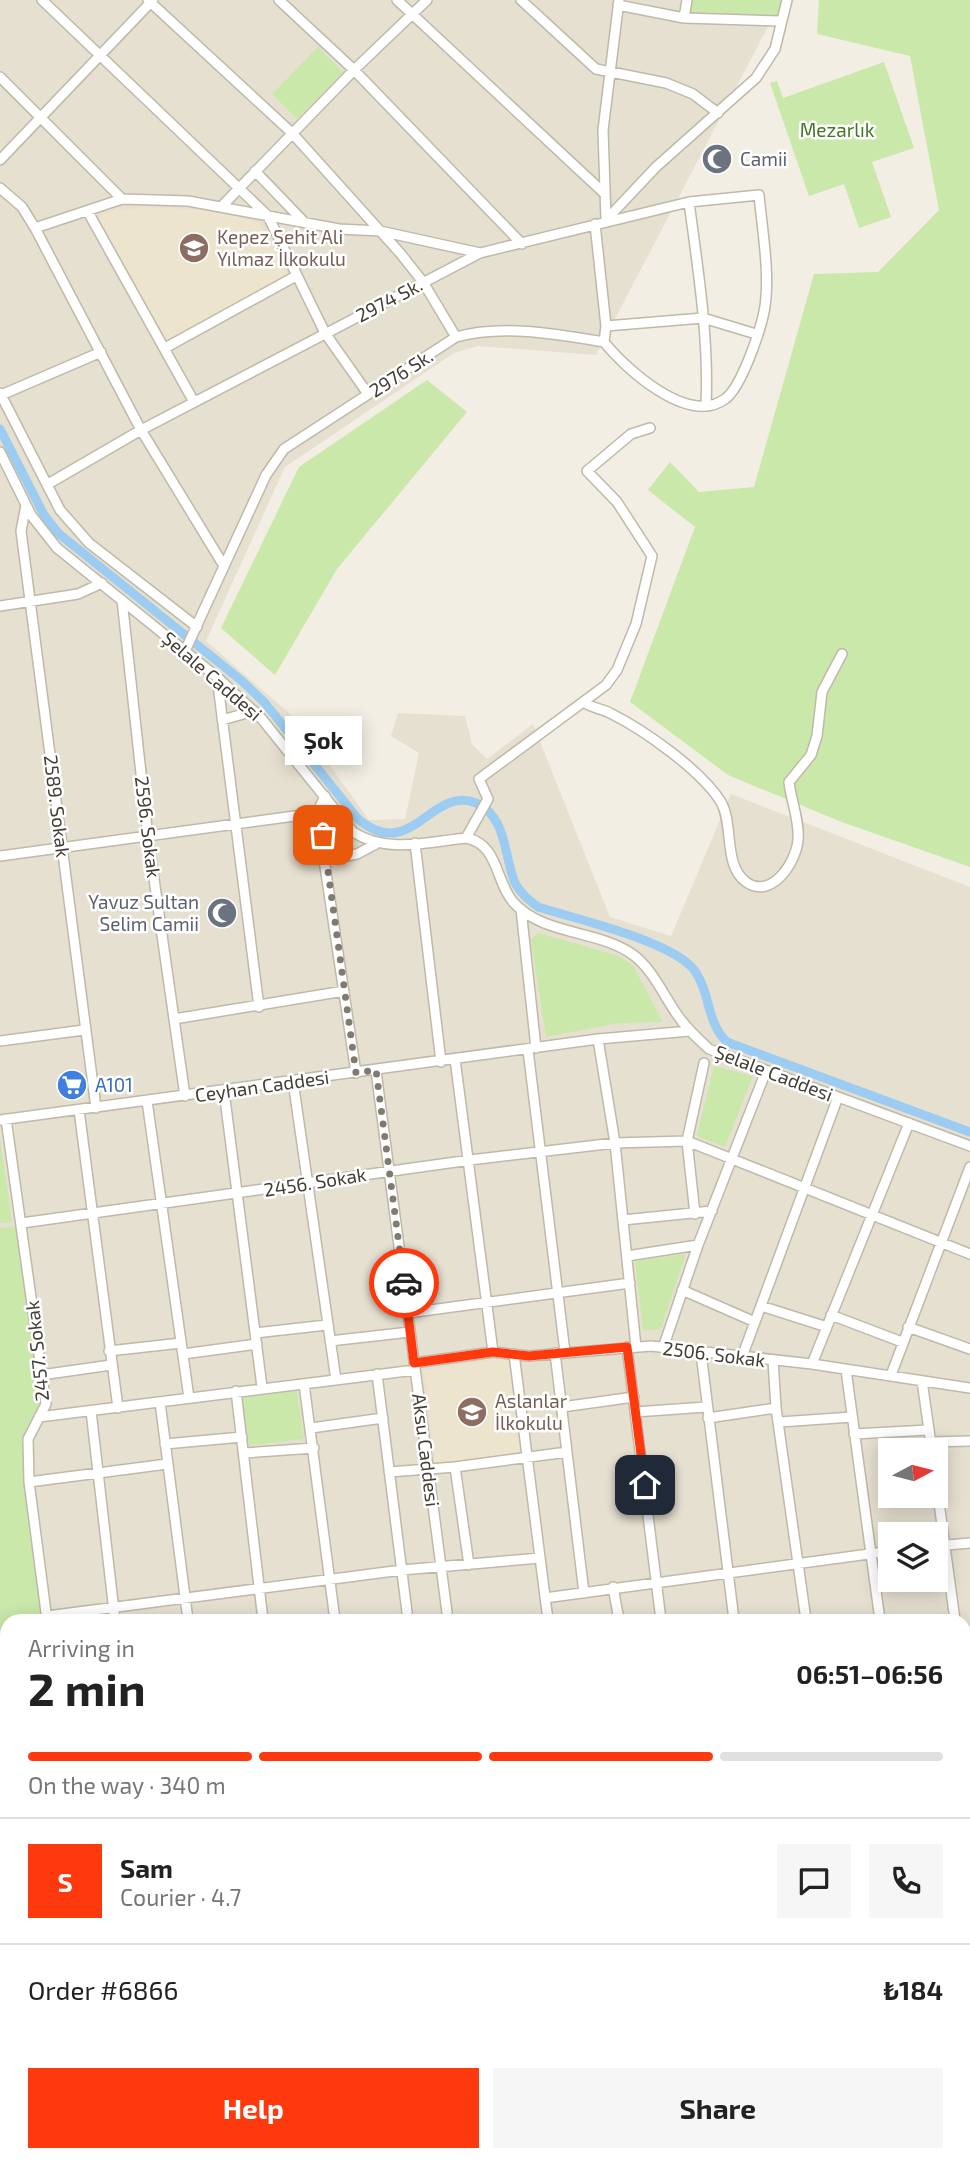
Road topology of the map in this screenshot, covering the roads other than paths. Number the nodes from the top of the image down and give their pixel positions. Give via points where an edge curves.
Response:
1 (42, 0) edge
2 (279, 0) edge
3 (397, 0) edge
4 (427, 0) edge
5 (521, 0) edge
6 (687, 0) edge
7 (787, 0) edge
8 (151, 1) edge
9 (619, 2) edge
10 (412, 15) junction
11 (684, 18) junction
12 (781, 21) junction
13 (99, 54) junction
14 (354, 69) junction
15 (609, 71) junction
16 (0, 77) edge
17 (718, 114) junction
18 (41, 117) junction
19 (292, 133) junction
20 (0, 160) edge
21 (255, 171) junction
22 (0, 188) edge
23 (239, 188) junction
24 (605, 194) junction
25 (122, 199) junction
26 (690, 202) junction
27 (221, 208) junction
28 (88, 212) junction
29 (268, 216) junction
30 (606, 220) junction
31 (305, 223) junction
32 (595, 224) junction
33 (35, 228) junction
34 (380, 231) junction
35 (522, 244) junction
36 (480, 253) junction
37 (296, 276) junction
38 (423, 282) junction
39 (704, 318) junction
40 (606, 326) junction
41 (325, 333) junction
42 (756, 334) junction
43 (456, 337) junction
44 (604, 342) junction
45 (165, 348) junction
46 (101, 352) junction
47 (1, 394) edge
48 (368, 394) junction
49 (194, 401) junction
50 (706, 405) junction
51 (650, 428) dead end
52 (141, 430) junction
53 (0, 452) edge
54 (48, 484) junction
55 (26, 505) junction
56 (224, 566) junction
57 (102, 583) junction
58 (122, 600) junction
59 (30, 602) junction
60 (0, 606) edge
61 (198, 627) junction
62 (185, 651) junction
63 (842, 654) dead end
64 (217, 677) junction
65 (585, 703) junction
66 (254, 711) junction
67 (222, 720) junction
68 (325, 796) junction
69 (317, 813) junction
70 (235, 823) junction
71 (148, 837) junction
72 (466, 838) junction
73 (415, 843) junction
74 (376, 844) junction
75 (63, 849) junction
76 (0, 856) edge
77 (326, 860) junction
78 (521, 909) junction
79 (344, 991) junction
80 (260, 1007) junction
81 (174, 1019) junction
82 (84, 1030) junction
83 (691, 1031) junction
84 (598, 1039) junction
85 (0, 1041) edge
86 (532, 1049) junction
87 (455, 1059) junction
88 (441, 1062) junction
89 (704, 1062) dead end
90 (376, 1070) junction
91 (766, 1071) junction
92 (356, 1073) junction
93 (293, 1082) junction
94 (224, 1091) junction
95 (185, 1096) junction
96 (838, 1097) junction
97 (147, 1101) junction
98 (96, 1108) junction
99 (79, 1110) junction
100 (3, 1120) edge
101 (909, 1123) junction
102 (687, 1141) junction
103 (615, 1143) junction
104 (970, 1146) edge
105 (540, 1151) junction
106 (470, 1160) junction
107 (731, 1160) junction
108 (970, 1167) edge
109 (389, 1171) junction
110 (308, 1185) junction
111 (802, 1189) junction
112 (236, 1194) junction
113 (162, 1205) junction
114 (712, 1211) junction
115 (695, 1213) junction
116 (91, 1214) junction
117 (870, 1216) junction
118 (623, 1220) junction
119 (22, 1223) junction
120 (941, 1244) junction
121 (698, 1245) junction
122 (970, 1254) edge
123 (627, 1256) junction
124 (629, 1283) junction
125 (682, 1290) junction
126 (558, 1292) junction
127 (486, 1302) junction
128 (761, 1306) junction
129 (408, 1313) junction
130 (831, 1315) junction
131 (755, 1322) junction
132 (327, 1325) junction
133 (827, 1326) junction
134 (908, 1326) junction
135 (410, 1332) junction
136 (255, 1333) junction
137 (330, 1341) junction
138 (902, 1342) junction
139 (181, 1343) junction
140 (257, 1344) junction
141 (632, 1347) junction
142 (663, 1348) junction
143 (970, 1349) edge
144 (109, 1351) junction
145 (493, 1352) junction
146 (560, 1353) junction
147 (701, 1353) junction
148 (183, 1354) junction
149 (514, 1354) junction
150 (742, 1357) junction
151 (773, 1360) junction
152 (812, 1364) junction
153 (111, 1365) junction
154 (415, 1366) junction
155 (846, 1370) junction
156 (377, 1374) junction
157 (41, 1375) junction
158 (891, 1375) junction
159 (336, 1380) junction
160 (922, 1381) junction
161 (304, 1384) junction
162 (969, 1385) edge
163 (262, 1387) junction
164 (236, 1391) junction
165 (634, 1397) junction
166 (189, 1398) junction
167 (160, 1402) junction
168 (562, 1407) junction
169 (706, 1407) junction
170 (118, 1408) junction
171 (776, 1408) junction
172 (91, 1411) junction
173 (635, 1412) junction
174 (852, 1417) junction
175 (40, 1418) junction
176 (383, 1418) junction
177 (708, 1418) junction
178 (780, 1422) junction
179 (311, 1427) junction
180 (929, 1430) junction
181 (854, 1434) junction
182 (242, 1437) junction
183 (930, 1438) edge
184 (970, 1441) edge
185 (165, 1444) junction
186 (948, 1444) edge
187 (314, 1448) junction
188 (567, 1452) junction
189 (244, 1454) junction
190 (527, 1458) junction
191 (167, 1464) junction
192 (456, 1467) junction
193 (428, 1469) junction
194 (390, 1472) junction
195 (98, 1473) junction
196 (29, 1482) junction
197 (970, 1543) edge
198 (948, 1545) edge
199 (878, 1552) edge
200 (871, 1553) junction
201 (540, 1558) junction
202 (469, 1565) junction
203 (799, 1565) junction
204 (441, 1566) junction
205 (402, 1570) junction
206 (729, 1573) junction
207 (330, 1580) junction
208 (657, 1582) junction
209 (948, 1582) edge
210 (613, 1587) junction
211 (260, 1589) junction
212 (584, 1593) junction
213 (545, 1598) junction
214 (186, 1599) junction
215 (114, 1607) junction
216 (46, 1614) edge
217 (71, 1614) edge
218 (115, 1614) edge
219 (187, 1614) edge
220 (262, 1614) edge
221 (334, 1614) edge
222 (407, 1614) edge
223 (447, 1614) edge
224 (547, 1614) edge
225 (618, 1614) edge
226 (660, 1614) edge
227 (733, 1614) edge
228 (805, 1614) edge
229 (879, 1614) edge
230 (954, 1614) edge

1 - 13 street
2 - 14 street
3 - 10 street
4 - 10 street
5 - 15 street via 596,69
6 - 11 street
7 - 12 street
8 - 13 street
8 - 19 street
9 - 11 street
9 - 15 street
10 - 14 street
10 - 24 street
11 - 12 street
12 - 17 street via 775,49 755,78
13 - 18 street
13 - 23 street
14 - 19 street
14 - 35 street
15 - 17 street via 693,94
15 - 24 street via 603,130
16 - 18 street
17 - 30 street via 656,167
18 - 20 street
18 - 25 street
19 - 21 street
19 - 34 street
21 - 23 street
21 - 31 street
22 - 33 street via 22,207
23 - 27 street
23 - 29 street
24 - 30 street
25 - 27 street via 188,201
25 - 28 street
26 - 30 street, 2974 Sk.
26 - 39 street
26 - 42 street, 2974 Sk. via 759,195 765,311
27 - 29 street
28 - 33 street
28 - 45 street
29 - 31 street
29 - 37 street
30 - 32 street, 2974 Sk.
31 - 34 street
32 - 35 street, 2974 Sk.
32 - 40 street
33 - 46 street
34 - 36 street
34 - 38 street
35 - 36 street, 2974 Sk.
36 - 38 street, 2974 Sk.
37 - 41 street
37 - 45 street
38 - 41 street, 2974 Sk.
38 - 43 street
39 - 40 street
39 - 42 street
39 - 50 street
40 - 44 street
41 - 48 street
41 - 49 street, 2974 Sk.
42 - 50 street via 735,389 723,400
43 - 44 street, 2976 Sk. via 525,332
43 - 48 street, 2976 Sk.
44 - 50 street via 653,388 679,401
45 - 49 street
46 - 47 street
46 - 52 street
47 - 54 street
48 - 56 street, 2976 Sk. via 284,449 266,475
49 - 52 street, 2974 Sk.
51 - 65 street via 631,434 587,471 617,502 652,556 652,565 617,670
52 - 54 street, 2974 Sk.
52 - 56 street
53 - 55 street, Şelale Caddesi
54 - 61 street via 60,510 89,542
55 - 57 street, Şelale Caddesi via 57,548
55 - 59 street, 2589. Sokak via 21,531
56 - 61 street, 2976 Sk.
57 - 58 street, Şelale Caddesi
57 - 59 street via 78,594
58 - 62 street, Şelale Caddesi
58 - 71 street, 2596. Sokak
59 - 60 street
59 - 75 street, 2589. Sokak
61 - 62 street, 2976 Sk.
62 - 64 street, Şelale Caddesi
63 - 65 street via 822,692 811,755 789,782 798,840 795,853 781,877 764,886 754,887 741,877 726,814 706,783 655,742 612,714
64 - 66 street, Şelale Caddesi
64 - 67 street
65 - 72 street via 479,779 488,799
66 - 67 street
66 - 68 street, Şelale Caddesi
67 - 70 street
68 - 69 street
68 - 74 street, Şelale Caddesi via 353,832
69 - 70 street
69 - 77 street
70 - 71 street
70 - 80 street
71 - 75 street
71 - 81 street, 2596. Sokak
72 - 73 street
72 - 78 street, Şelale Caddesi via 486,847 513,902
73 - 74 street
73 - 88 street
74 - 77 street via 357,854
75 - 76 street
75 - 82 street, 2589. Sokak
77 - 79 street
78 - 83 street, Şelale Caddesi via 552,925 630,952
78 - 86 street
79 - 80 street
79 - 92 street
80 - 81 street
81 - 95 street, 2596. Sokak
82 - 85 street
82 - 98 street, 2589. Sokak
83 - 84 street, Ceyhan Caddesi
83 - 91 street, Şelale Caddesi via 709,1049
84 - 86 street, Ceyhan Caddesi
84 - 103 street
86 - 87 street, Ceyhan Caddesi
86 - 105 street
87 - 88 street, Ceyhan Caddesi
87 - 106 street
88 - 90 street, Ceyhan Caddesi
89 - 102 street
90 - 92 street, Ceyhan Caddesi
90 - 109 street, Aksu Caddesi
91 - 96 street, Şelale Caddesi
91 - 107 street
92 - 93 street, Ceyhan Caddesi
93 - 94 street, Ceyhan Caddesi
93 - 110 street
94 - 95 street, Ceyhan Caddesi
94 - 112 street
95 - 97 street, Ceyhan Caddesi
96 - 101 street, Şelale Caddesi
96 - 111 street
97 - 98 street, Ceyhan Caddesi
97 - 113 street
98 - 99 street, Ceyhan Caddesi
99 - 100 street, Ceyhan Caddesi
99 - 116 street
100 - 119 street, 2457. Sokak
101 - 104 street, Şelale Caddesi
101 - 117 street
102 - 103 street, 2456. Sokak
102 - 107 street, 2456. Sokak
102 - 115 street
103 - 105 street, 2456. Sokak
103 - 118 street
105 - 106 street, 2456. Sokak
105 - 126 street
106 - 109 street, 2456. Sokak
106 - 127 street
107 - 111 street, 2456. Sokak
107 - 114 street
108 - 120 street
109 - 110 street, 2456. Sokak
109 - 129 street, Aksu Caddesi
110 - 112 street, 2456. Sokak
110 - 132 street
111 - 117 street, 2456. Sokak
111 - 128 street
112 - 113 street, 2456. Sokak
112 - 136 street
113 - 116 street, 2456. Sokak
113 - 139 street
114 - 115 street
114 - 121 street
115 - 118 street
116 - 119 street, 2456. Sokak
116 - 144 street
117 - 120 street, 2456. Sokak
117 - 130 street
118 - 123 street
119 - 157 street, 2457. Sokak
120 - 122 street, 2456. Sokak
120 - 134 street
121 - 123 street
121 - 125 street
123 - 124 street
124 - 126 street
124 - 141 street
125 - 131 street
125 - 142 street
126 - 127 street
126 - 146 street
127 - 129 street
127 - 145 street
128 - 131 street
128 - 133 street
129 - 135 street, Aksu Caddesi
130 - 133 street
130 - 138 street
131 - 150 street
132 - 136 street
132 - 137 street
133 - 152 street
134 - 138 street
134 - 143 street
135 - 137 street
135 - 154 street, Aksu Caddesi
136 - 140 street
137 - 159 street
138 - 158 street
139 - 144 street
139 - 148 street
140 - 148 street
140 - 163 street
141 - 142 street, 2506. Sokak
141 - 146 street, 2506. Sokak
141 - 165 street
142 - 147 street, 2506. Sokak
144 - 153 street
145 - 149 street, 2506. Sokak
145 - 154 street, 2506. Sokak
146 - 149 street, 2506. Sokak
146 - 168 street
147 - 150 street, 2506. Sokak
147 - 169 street
148 - 166 street
149 - 190 street
150 - 151 street, 2506. Sokak
151 - 152 street, 2506. Sokak
151 - 171 street
152 - 155 street, 2506. Sokak
153 - 157 street
153 - 170 street
154 - 156 street, 2506. Sokak
154 - 193 street, Aksu Caddesi
155 - 158 street, 2506. Sokak
155 - 174 street
156 - 159 street, 2506. Sokak
156 - 176 street
157 - 175 street, 2457. Sokak via 46,1404
158 - 160 street, 2506. Sokak
159 - 161 street, 2506. Sokak
160 - 162 street, 2506. Sokak
160 - 180 street
161 - 163 street, 2506. Sokak
161 - 179 street
163 - 164 street, 2506. Sokak
164 - 166 street, 2506. Sokak
164 - 182 street
165 - 168 street
165 - 173 street
166 - 167 street, 2506. Sokak
167 - 170 street, 2506. Sokak
167 - 185 street
168 - 188 street
169 - 173 street
169 - 177 street
170 - 172 street, 2506. Sokak
171 - 177 street
171 - 178 street
172 - 175 street, 2506. Sokak
172 - 195 street
173 - 208 street
174 - 178 street
174 - 181 street
175 - 196 street, 2457. Sokak via 28,1439
176 - 179 street
176 - 194 street
177 - 206 street
178 - 203 street
179 - 187 street
180 - 181 street
180 - 183 street
181 - 200 street
182 - 185 street
182 - 189 street
184 - 186 street
185 - 191 street
187 - 189 street
187 - 207 street
188 - 190 street
188 - 212 street
189 - 211 street
190 - 192 street
190 - 201 street
191 - 195 street
191 - 214 street
192 - 193 street
192 - 202 street
193 - 194 street
193 - 204 street, Aksu Caddesi
194 - 205 street
195 - 196 street
195 - 215 street
196 - 216 street, 2457. Sokak
197 - 198 street
199 - 200 street
200 - 203 street
200 - 229 street
201 - 202 street
201 - 213 street
202 - 204 street
203 - 206 street
203 - 228 street
204 - 205 street
204 - 223 street, Aksu Caddesi
205 - 207 street
205 - 222 street
206 - 208 street
206 - 227 street
207 - 211 street
207 - 221 street
208 - 210 street
208 - 226 street
209 - 230 street
210 - 212 street
210 - 225 street
211 - 214 street
211 - 220 street
212 - 213 street
213 - 224 street
214 - 215 street
214 - 219 street
215 - 217 street
215 - 218 street

